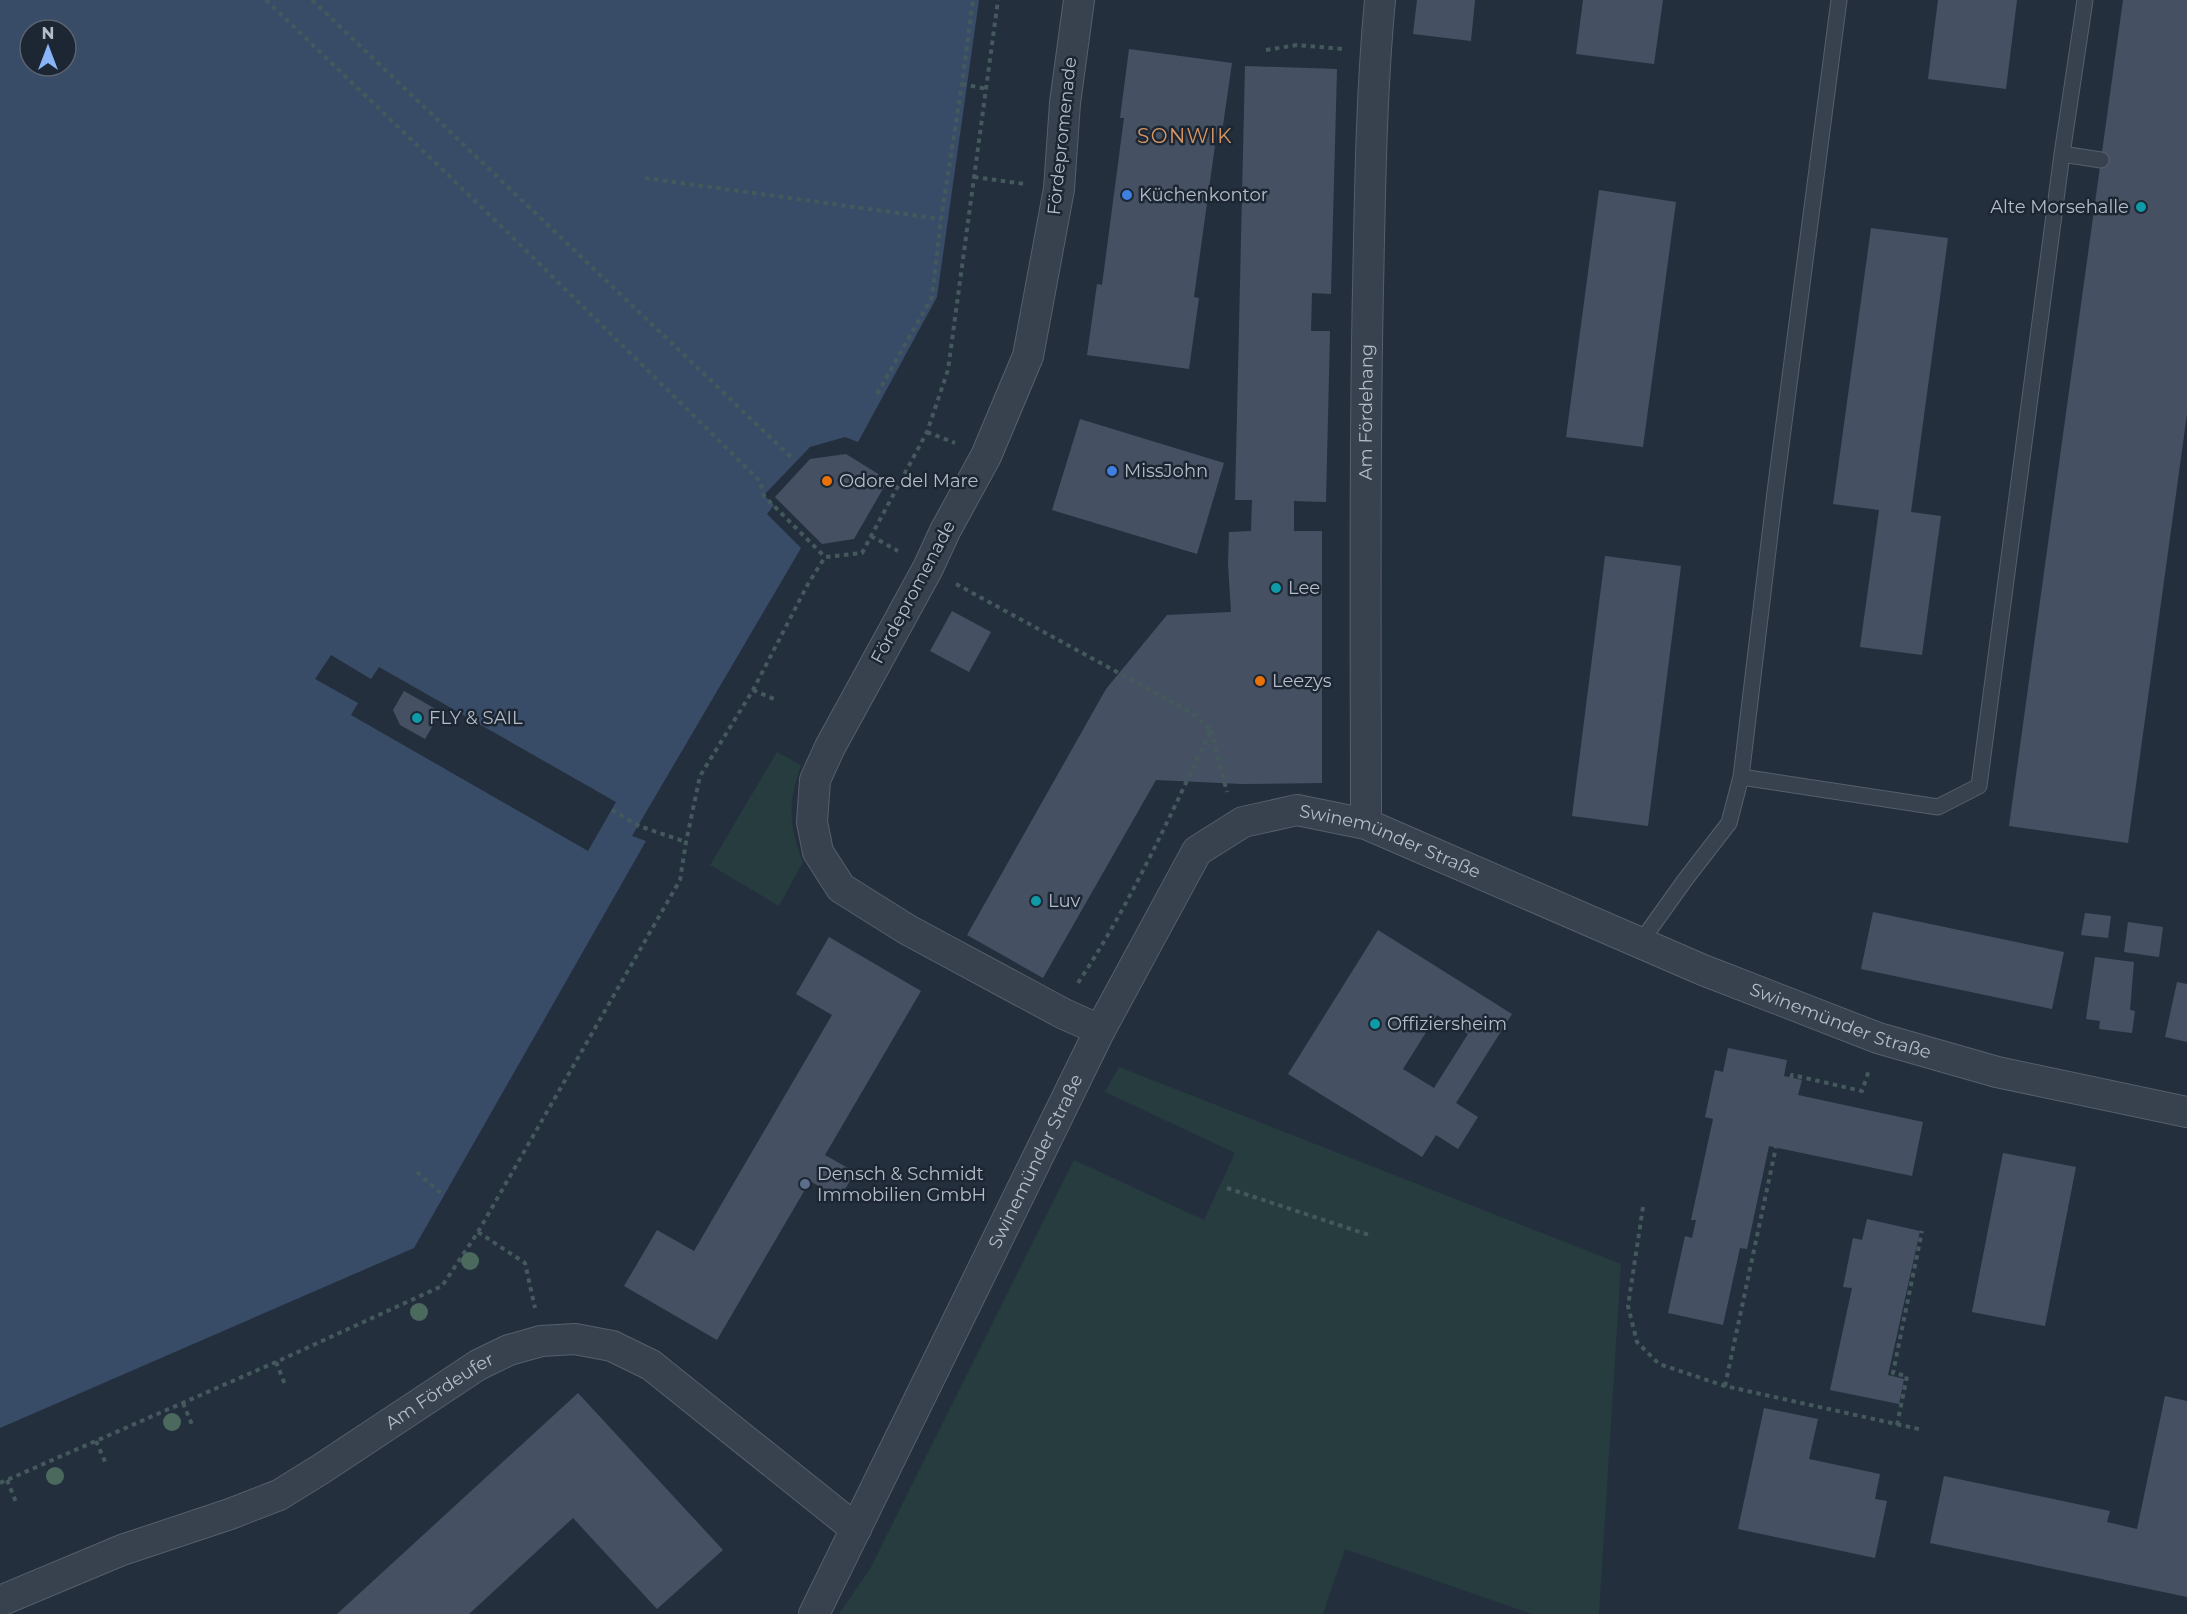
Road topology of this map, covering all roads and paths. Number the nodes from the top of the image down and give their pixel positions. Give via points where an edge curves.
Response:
1 (266, 0) edge
2 (312, 0) edge
3 (973, 0) edge
4 (998, 0) edge
5 (1079, 0) edge
6 (1380, 0) edge
7 (1839, 0) edge
8 (2085, 0) edge
9 (1266, 50) dead end
10 (1351, 50) dead end
11 (962, 84) junction
12 (987, 89) junction
13 (2062, 154) junction
14 (2101, 160) dead end
15 (974, 177) junction
16 (645, 178) dead end
17 (1059, 189) junction
18 (941, 219) junction
19 (877, 394) dead end
20 (793, 459) dead end
21 (825, 557) junction
22 (928, 568) junction
23 (753, 690) junction
24 (774, 699) dead end
25 (1211, 730) junction
26 (1740, 777) junction
27 (1229, 799) dead end
28 (612, 810) dead end
29 (1366, 824) junction
30 (686, 842) junction
31 (1640, 943) junction
32 (1078, 984) dead end
33 (1100, 1030) junction
34 (1878, 1038) junction
35 (1791, 1078) dead end
36 (2187, 1112) edge
37 (1776, 1147) dead end
38 (417, 1172) dead end
39 (1227, 1188) dead end
40 (443, 1195) dead end
41 (1643, 1208) dead end
42 (1922, 1231) dead end
43 (478, 1232) junction
44 (1369, 1235) dead end
45 (541, 1341) junction
46 (276, 1362) junction
47 (1725, 1386) junction
48 (286, 1387) dead end
49 (183, 1403) junction
50 (1898, 1425) junction
51 (193, 1427) dead end
52 (1923, 1430) dead end
53 (96, 1441) junction
54 (105, 1464) dead end
55 (7, 1480) junction
56 (0, 1483) edge
57 (16, 1502) dead end
58 (856, 1529) junction
59 (0, 1600) edge
60 (814, 1614) edge

1 - 21 path via 752,473 760,481 764,495
2 - 20 path
3 - 11 path
4 - 12 path
5 - 17 street, Fördepromenade via 1065,103
6 - 29 street, Am Fördehang via 1370,177 1365,425
7 - 26 lane
8 - 13 lane
9 - 10 path via 1297,45
11 - 12 path
11 - 18 path
12 - 15 path
13 - 14 lane
13 - 26 lane via 1979,786 1938,807
15 - 17 path
15 - 21 path via 948,370 927,432 862,553
16 - 18 path
17 - 22 street, Fördepromenade via 1028,356 986,456
18 - 19 path via 932,297
21 - 23 path
22 - 25 path via 1192,714
22 - 33 street, Fördepromenade via 815,780 812,822 818,852 841,888 919,935
23 - 24 path
23 - 30 path via 700,776
25 - 27 path
25 - 32 path via 1135,888
26 - 31 lane via 1729,823
28 - 30 path via 639,826
29 - 31 street, Swinemünder Straße
29 - 33 street, Swinemünder Straße via 1297,810 1243,822 1197,851
30 - 43 path via 681,880
31 - 34 street, Swinemünder Straße
33 - 58 street, Swinemünder Straße
34 - 35 path via 1863,1091
34 - 36 street, Swinemünder Straße via 1997,1072
37 - 47 path
38 - 40 path
39 - 44 path
41 - 47 path via 1628,1306 1637,1342 1659,1364
42 - 50 path via 1893,1373 1907,1376
43 - 45 path via 525,1263
43 - 46 path via 442,1286
45 - 58 street, Am Fördeufer via 575,1339 612,1346 651,1365
45 - 59 street, Am Fördeufer via 478,1365 279,1495 122,1550
46 - 48 path
46 - 49 path
47 - 50 path
49 - 51 path
49 - 53 path
50 - 52 path
53 - 54 path
53 - 55 path
55 - 56 path
55 - 57 path
58 - 60 street, Swinemünder Straße

